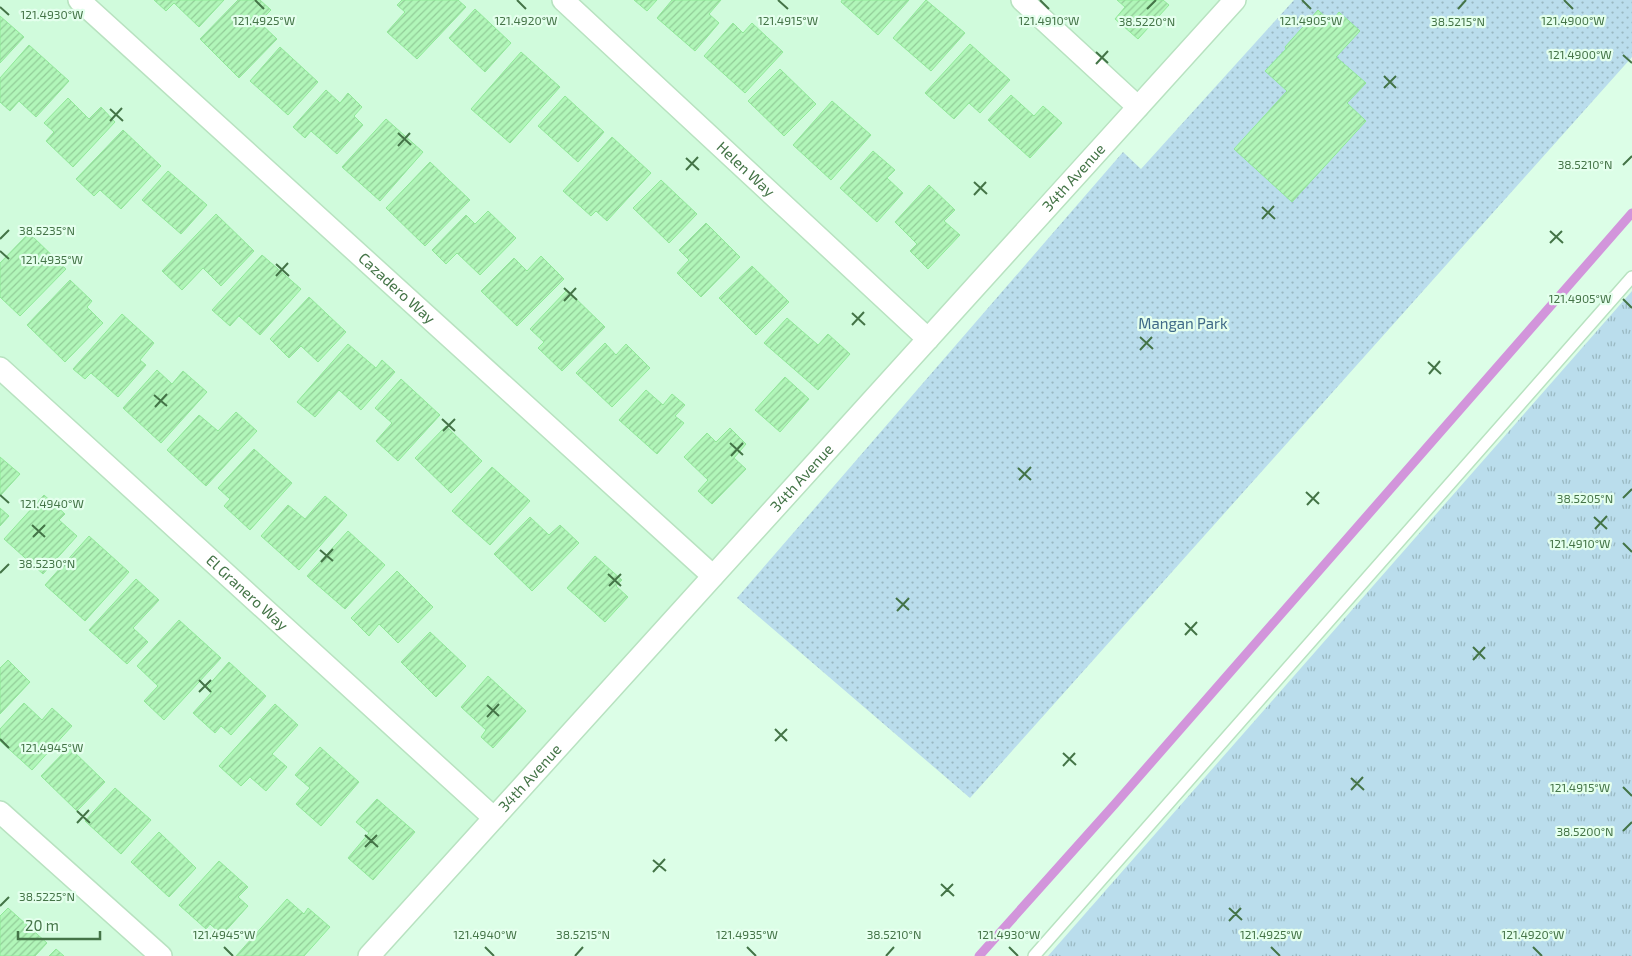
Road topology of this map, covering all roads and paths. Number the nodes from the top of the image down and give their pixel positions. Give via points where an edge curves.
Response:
1 (79, 0) edge
2 (563, 0) edge
3 (1022, 0) edge
4 (1235, 0) edge
5 (1138, 107) junction
6 (1632, 277) edge
7 (928, 339) junction
8 (0, 368) edge
9 (713, 576) junction
10 (0, 812) edge
11 (494, 818) junction
12 (161, 956) edge
13 (369, 956) edge
14 (1034, 956) edge

1 - 9 street, Cazadero Way
2 - 7 street, Helen Way
3 - 5 street
4 - 5 street, 34th Avenue
5 - 7 street, 34th Avenue
6 - 14 lane
7 - 9 street, 34th Avenue
8 - 11 street, El Granero Way
9 - 11 street, 34th Avenue
10 - 12 street
11 - 13 street, 34th Avenue

